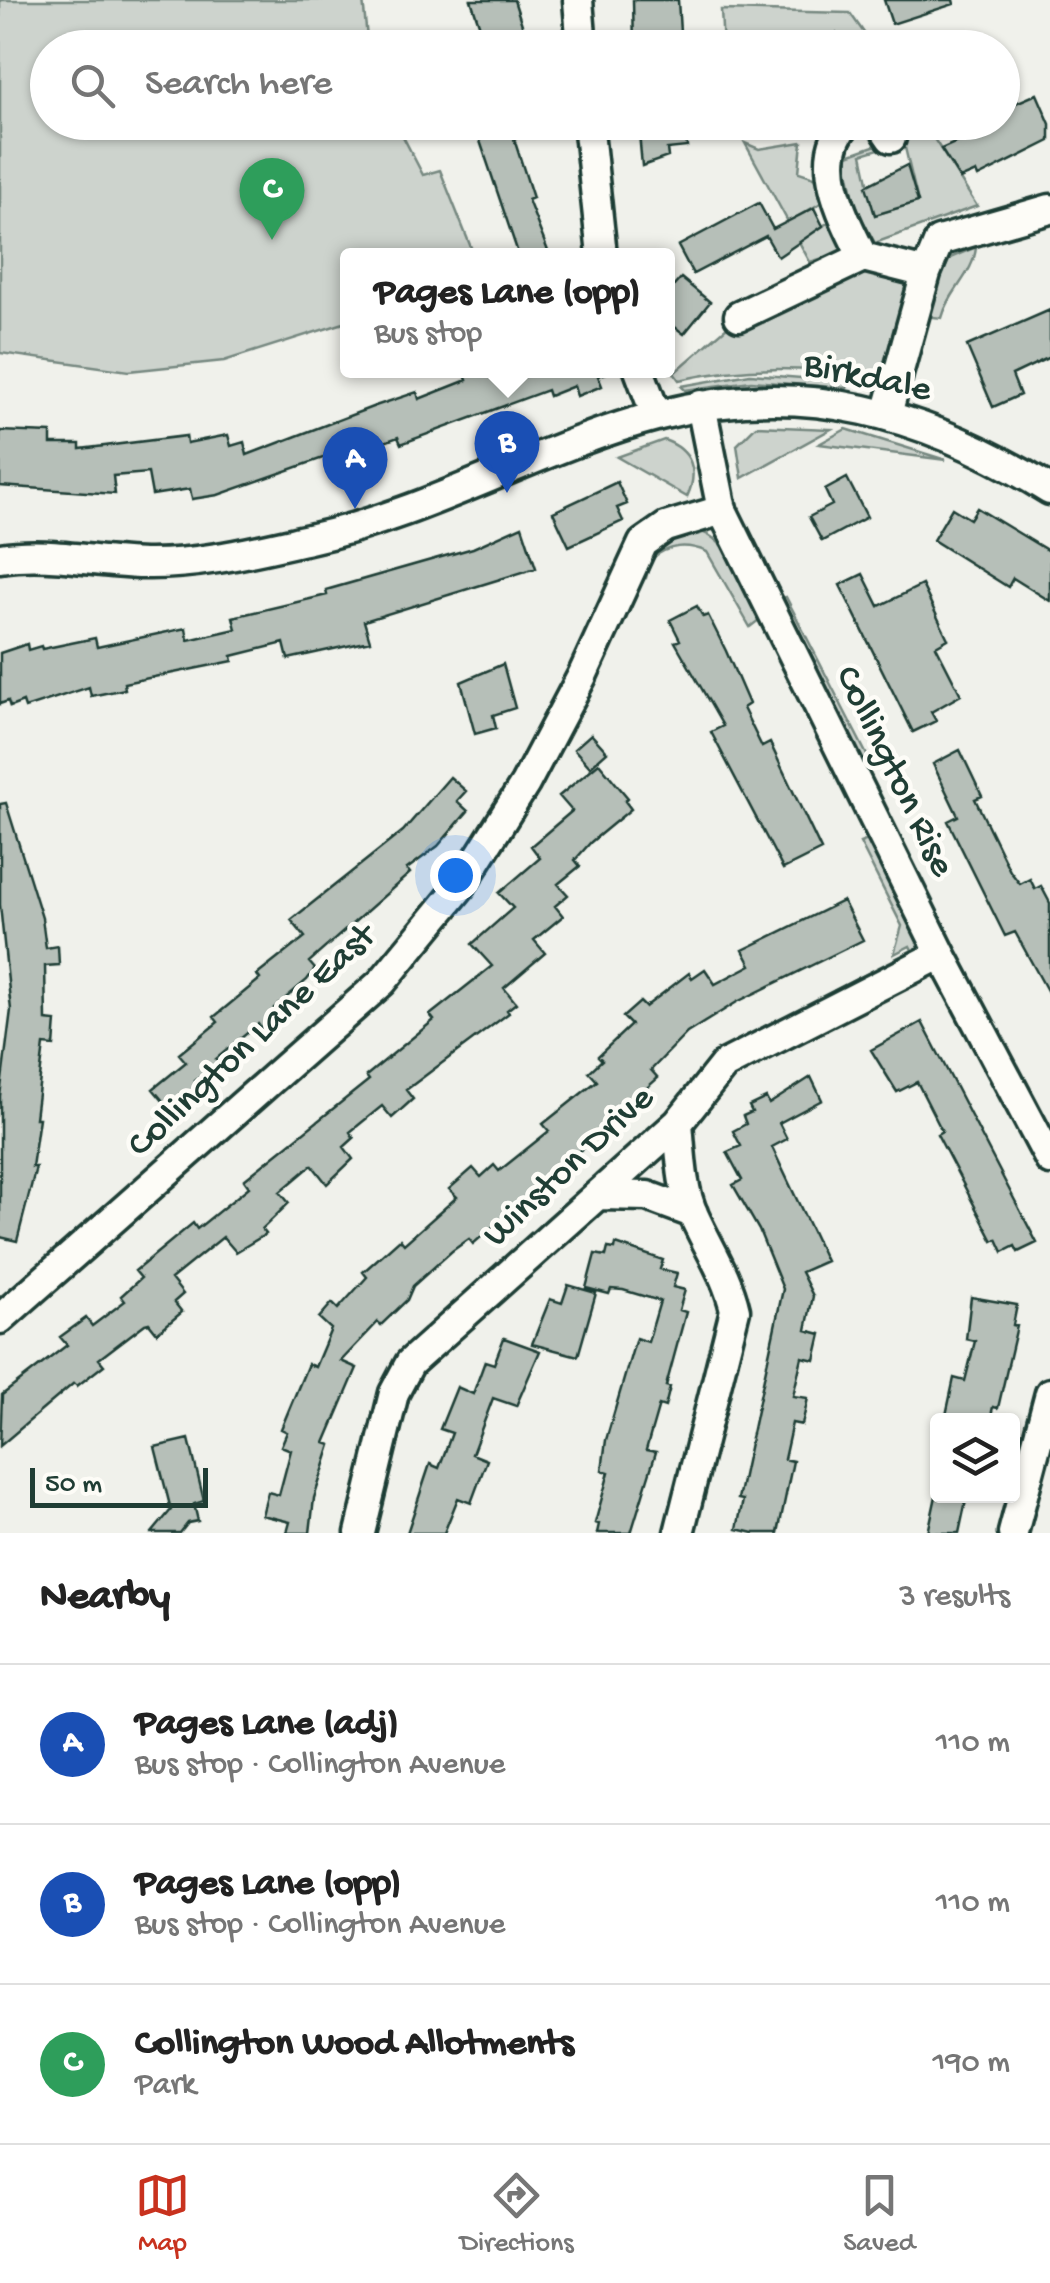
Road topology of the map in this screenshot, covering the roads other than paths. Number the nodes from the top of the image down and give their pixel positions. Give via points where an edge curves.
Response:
1 (578, 0) edge
2 (580, 30) edge
3 (590, 140) edge
4 (836, 140) edge
5 (1050, 209) edge
6 (601, 248) edge
7 (863, 257) junction
8 (926, 273) junction
9 (739, 316) dead end
10 (641, 378) edge
11 (701, 405) junction
12 (887, 414) junction
13 (656, 415) junction
14 (1050, 490) edge
15 (722, 510) junction
16 (0, 558) edge
17 (941, 954) junction
18 (678, 1124) junction
19 (1042, 1127) edge
20 (1050, 1160) edge
21 (601, 1195) junction
22 (693, 1214) junction
23 (0, 1318) edge
24 (1050, 1393) edge
25 (360, 1533) edge
26 (679, 1533) edge
27 (1013, 1533) edge

1 - 2 street
3 - 6 street
4 - 7 street via 832,166 840,210
5 - 8 street via 939,241
7 - 8 street
7 - 9 street
8 - 12 street
10 - 13 street
11 - 12 street, Birkdale via 794,398
11 - 13 street, Birkdale
11 - 15 street, Collington Rise
12 - 14 street, Birkdale via 954,437
13 - 16 street, Birkdale via 415,507 314,538 201,562
15 - 17 street, Collington Rise
15 - 23 street, Collington Lane East via 666,526 642,543 524,784 460,887 382,982
17 - 18 street, Winston Drive via 724,1065
17 - 19 street, Collington Rise
18 - 21 street, Winston Drive
18 - 22 street
19 - 20 street, Collington Rise
21 - 22 street via 647,1196
21 - 25 street, Winston Drive via 410,1363 394,1393
22 - 26 street via 727,1276 734,1310
24 - 27 street

